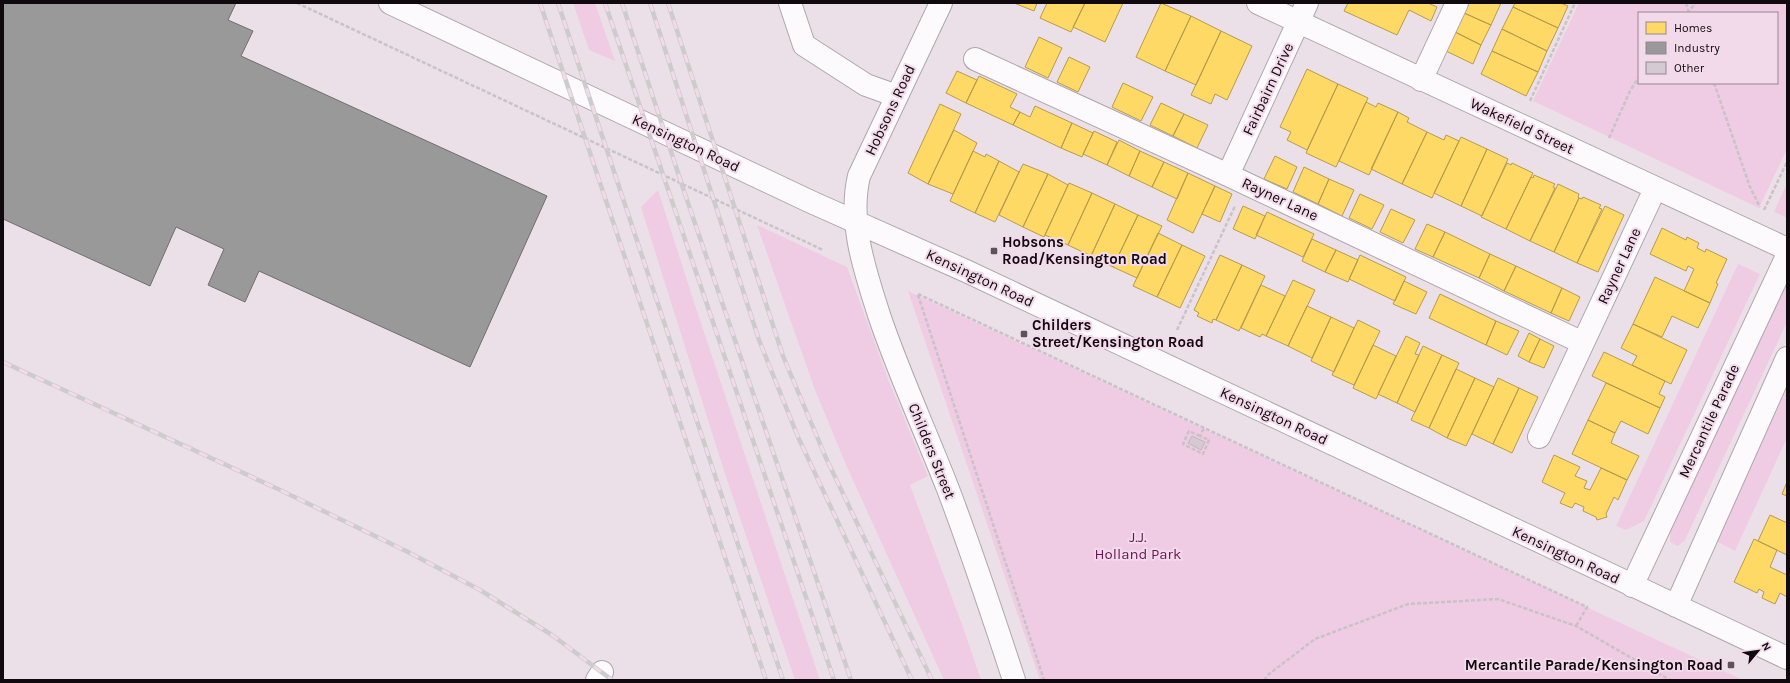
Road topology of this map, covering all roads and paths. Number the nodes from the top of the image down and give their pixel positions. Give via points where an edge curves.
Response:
1 (297, 3) edge
2 (390, 3) edge
3 (790, 3) edge
4 (941, 3) edge
5 (1258, 3) edge
6 (1457, 3) edge
7 (1575, 3) edge
8 (1686, 3) edge
9 (1696, 3) edge
10 (1303, 12) edge
11 (1688, 12) edge
12 (975, 59) dead end
13 (1638, 79) edge
14 (1421, 80) junction
15 (1714, 84) edge
16 (897, 96) junction
17 (1520, 124) junction
18 (1597, 162) junction
19 (1236, 179) junction
20 (1655, 189) junction
21 (1763, 213) dead end
22 (856, 221) junction
23 (1787, 249) edge
24 (823, 250) dead end
25 (1787, 256) edge
26 (1177, 330) dead end
27 (1583, 343) junction
28 (1787, 358) edge
29 (1204, 428) junction
30 (1200, 436) junction
31 (1539, 436) dead end
32 (1632, 586) junction
33 (1676, 606) junction
34 (1576, 626) junction
35 (1787, 658) edge
36 (1014, 680) edge
37 (1044, 680) edge
38 (1264, 680) edge
39 (1670, 680) edge

1 - 24 path
2 - 22 street, Kensington Road
3 - 16 street via 804,45 866,85
4 - 16 street, Hobsons Road
5 - 10 street, Wakefield Street
6 - 14 street
7 - 17 path
8 - 11 path
9 - 11 path
10 - 14 street, Wakefield Street
10 - 19 street, Fairbairn Drive
12 - 19 street, Rayner Lane
13 - 18 path
14 - 17 street, Wakefield Street
15 - 21 path via 1750,187
16 - 22 street, Hobsons Road via 859,176 855,195
17 - 18 street, Wakefield Street
18 - 20 street, Wakefield Street
19 - 26 path
19 - 27 street, Rayner Lane
20 - 23 street, Wakefield Street
20 - 27 street, Rayner Lane
22 - 32 street, Kensington Road
22 - 36 street, Childers Street via 865,272 889,343 964,530
25 - 32 street, Mercantile Parade
27 - 31 street, Rayner Lane
28 - 33 street
29 - 30 path
29 - 34 path via 1586,607
29 - 37 path via 918,294
30 - 30 path via 1209,440 1203,454 1183,444 1189,431
32 - 33 street, Kensington Road
33 - 35 street, Kensington Road
34 - 38 path via 1498,599 1408,604 1315,639
34 - 39 path

